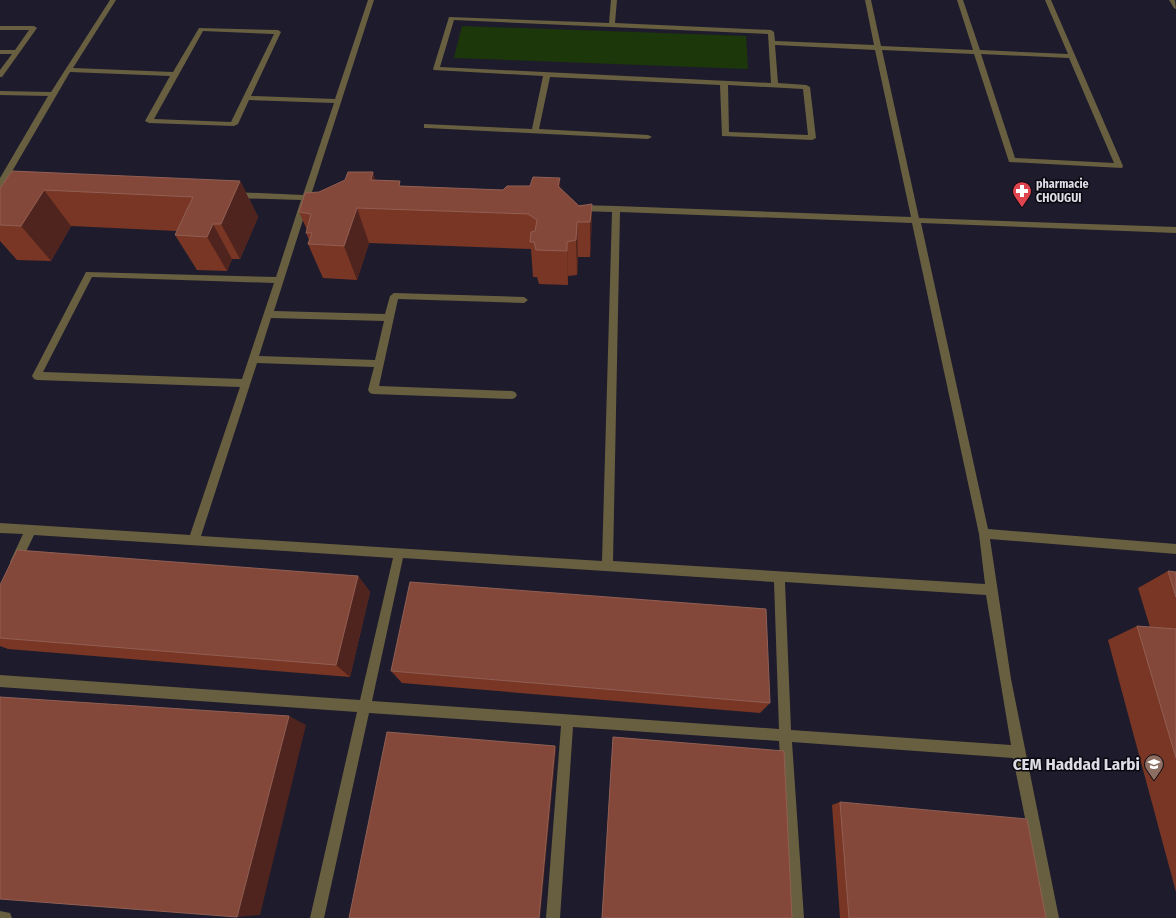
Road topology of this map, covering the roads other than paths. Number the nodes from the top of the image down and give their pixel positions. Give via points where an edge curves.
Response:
1 (113, 0) edge
2 (371, 0) edge
3 (614, 0) edge
4 (868, 0) edge
5 (960, 0) edge
6 (1048, 0) edge
7 (1172, 0) edge
8 (1176, 7) edge
9 (612, 25) junction
10 (0, 28) edge
11 (772, 43) junction
12 (879, 48) junction
13 (0, 52) edge
14 (16, 52) junction
15 (977, 52) junction
16 (1072, 56) junction
17 (69, 70) junction
18 (175, 74) junction
19 (547, 74) junction
20 (0, 75) edge
21 (724, 83) junction
22 (775, 85) junction
23 (0, 94) edge
24 (54, 94) junction
25 (246, 98) junction
26 (338, 101) junction
27 (428, 126) dead end
28 (535, 132) junction
29 (648, 137) dead end
30 (3, 186) edge
31 (228, 195) edge
32 (306, 198) junction
33 (322, 199) edge
34 (568, 208) edge
35 (616, 210) junction
36 (916, 220) junction
37 (1176, 230) edge
38 (279, 280) junction
39 (524, 300) dead end
40 (268, 314) junction
41 (389, 318) junction
42 (253, 359) junction
43 (378, 364) junction
44 (245, 383) junction
45 (512, 395) dead end
46 (0, 528) edge
47 (31, 530) junction
48 (984, 534) junction
49 (194, 540) junction
50 (1176, 549) edge
51 (399, 553) junction
52 (607, 566) junction
53 (10, 570) edge
54 (779, 576) junction
55 (990, 590) junction
56 (0, 681) edge
57 (364, 707) junction
58 (567, 720) junction
59 (784, 736) junction
60 (1018, 752) junction
61 (0, 918) edge
62 (5, 918) edge
63 (317, 918) edge
64 (553, 918) edge
65 (797, 918) edge
66 (1052, 918) edge

1 - 17 street
2 - 26 street
3 - 9 street
4 - 12 street
5 - 15 street
6 - 16 street
7 - 8 street
9 - 11 street via 771,32
9 - 19 street via 451,18 436,69
10 - 14 street via 34,28
11 - 12 street
11 - 22 street
12 - 15 street
12 - 36 street
13 - 14 street
14 - 20 street
15 - 16 street
15 - 16 street via 1012,160 1118,166
17 - 18 street
17 - 24 street
18 - 25 street via 149,120 234,124
18 - 25 street via 201,29 278,32
19 - 21 street
19 - 28 street
21 - 22 street
21 - 22 street via 725,134 812,138 806,87
23 - 24 street
24 - 30 street
25 - 26 street
26 - 32 street
27 - 28 street
28 - 29 street
31 - 32 street
32 - 33 street
32 - 38 street
34 - 35 street
35 - 36 street
35 - 52 street
36 - 37 street
36 - 48 street
38 - 40 street
38 - 44 street via 89,274 37,376
39 - 41 street via 394,296
40 - 41 street
40 - 42 street
41 - 43 street
42 - 43 street
42 - 44 street
43 - 45 street via 373,390
44 - 49 street
46 - 47 street
47 - 49 street
47 - 53 street
48 - 50 street
48 - 55 street
49 - 51 street
51 - 52 street
51 - 57 street
52 - 54 street
54 - 55 street
54 - 59 street
55 - 60 street
56 - 57 street
57 - 58 street
57 - 63 street
58 - 59 street
58 - 64 street
59 - 60 street
59 - 65 street
60 - 66 street
61 - 62 street

